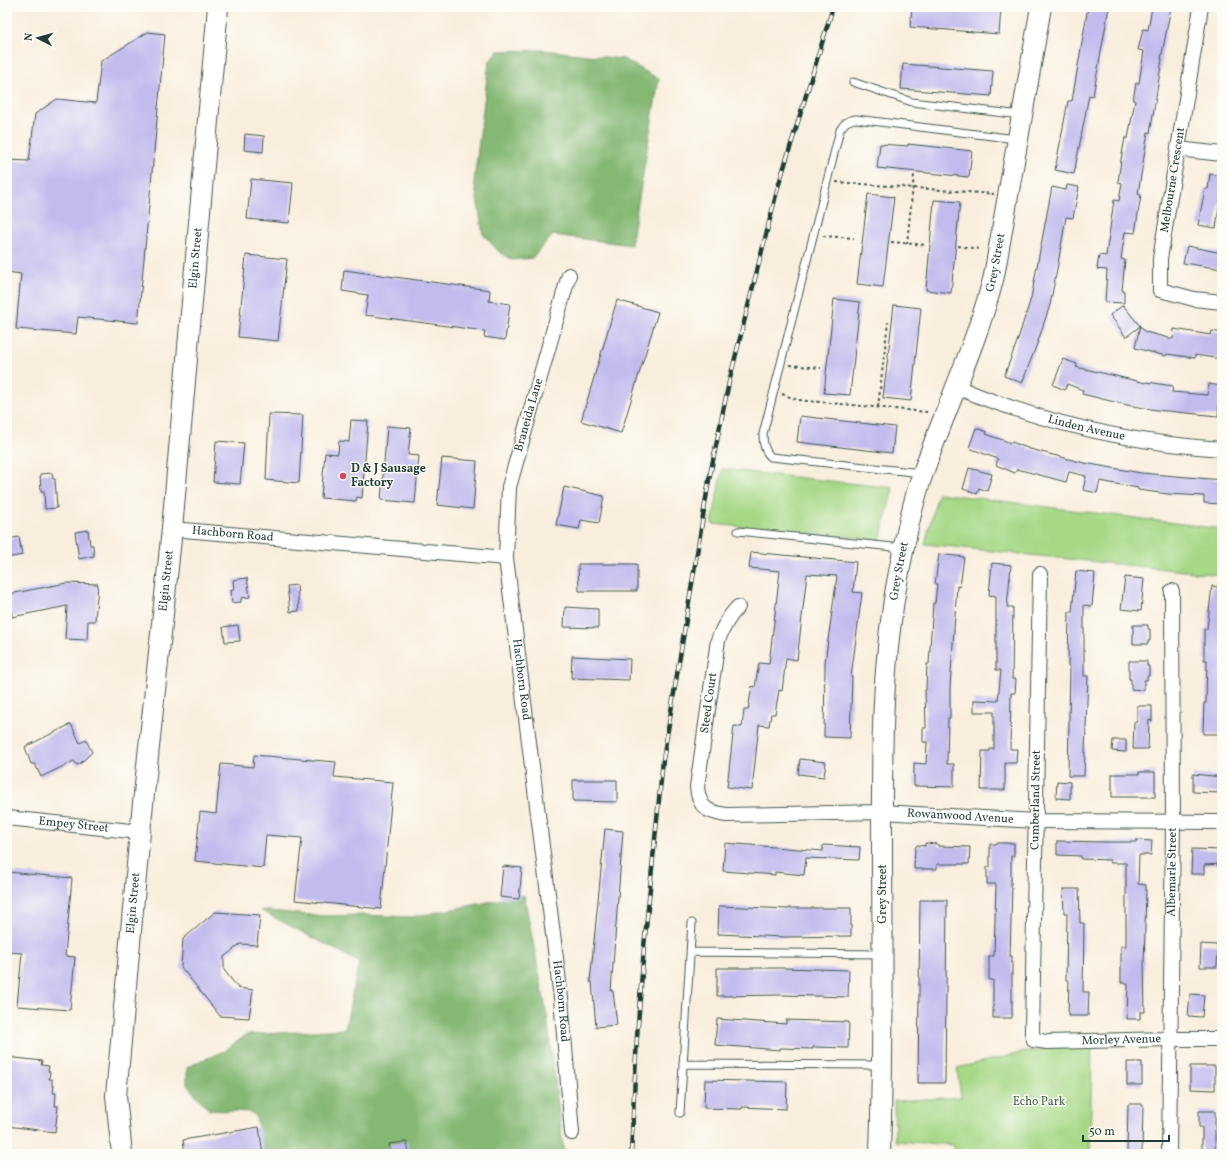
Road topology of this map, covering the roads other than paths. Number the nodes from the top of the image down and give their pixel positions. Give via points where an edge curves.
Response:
1 (218, 7) edge
2 (1041, 7) edge
3 (1201, 7) edge
4 (852, 82) dead end
5 (1022, 115) junction
6 (1018, 140) junction
7 (1178, 149) junction
8 (1222, 154) edge
9 (569, 275) dead end
10 (1222, 302) edge
11 (956, 387) junction
12 (1222, 449) edge
13 (923, 473) junction
14 (172, 529) junction
15 (738, 531) dead end
16 (904, 548) junction
17 (506, 558) junction
18 (1040, 574) dead end
19 (1172, 591) dead end
20 (738, 606) dead end
21 (702, 805) joint
22 (882, 812) junction
23 (7, 818) edge
24 (1035, 821) junction
25 (1173, 821) junction
26 (1222, 822) edge
27 (140, 832) junction
28 (692, 923) dead end
29 (690, 952) junction
30 (883, 954) junction
31 (1032, 1026) joint
32 (1170, 1039) junction
33 (1222, 1039) edge
34 (683, 1064) junction
35 (883, 1065) junction
36 (680, 1113) dead end
37 (572, 1133) dead end
38 (122, 1154) edge
39 (880, 1154) edge
40 (1169, 1154) edge

1 - 14 street, Elgin Street
2 - 5 street, Grey Street
3 - 7 street, Melbourne Crescent
4 - 5 lane via 912,102
5 - 6 street, Grey Street
6 - 11 street, Grey Street via 999,252 987,304
6 - 13 lane via 856,119 848,120 840,130 780,364 763,434 763,445 771,457
7 - 8 street
7 - 10 street, Melbourne Crescent via 1160,259 1160,290 1194,299
9 - 17 street, Braneida Lane via 509,487
11 - 12 street, Linden Avenue via 1026,412 1086,429 1131,438
11 - 13 street, Grey Street
13 - 16 street, Grey Street
14 - 17 street, Hachborn Road
14 - 27 street, Elgin Street
15 - 16 lane
16 - 22 street, Grey Street via 886,671
17 - 37 street, Hachborn Road via 561,998
18 - 24 street, Cumberland Street
19 - 25 street, Albemarle Street
20 - 21 street, Steed Court via 724,624 718,640 697,788
21 - 22 street, Rowanwood Avenue via 714,813 726,815
22 - 24 street, Rowanwood Avenue
22 - 30 street, Grey Street
23 - 27 street, Empey Street
24 - 25 street, Rowanwood Avenue
24 - 31 street, Cumberland Street
25 - 26 street, Rowanwood Avenue
25 - 32 street, Albemarle Street
27 - 38 street, Elgin Street via 116,1096
28 - 29 lane
29 - 30 lane
29 - 34 lane
30 - 35 street, Grey Street
31 - 32 street, Morley Avenue via 1034,1040 1047,1042
32 - 33 street, Morley Avenue
32 - 40 street, Albemarle Street
34 - 35 lane
34 - 36 lane
35 - 39 street, Grey Street

